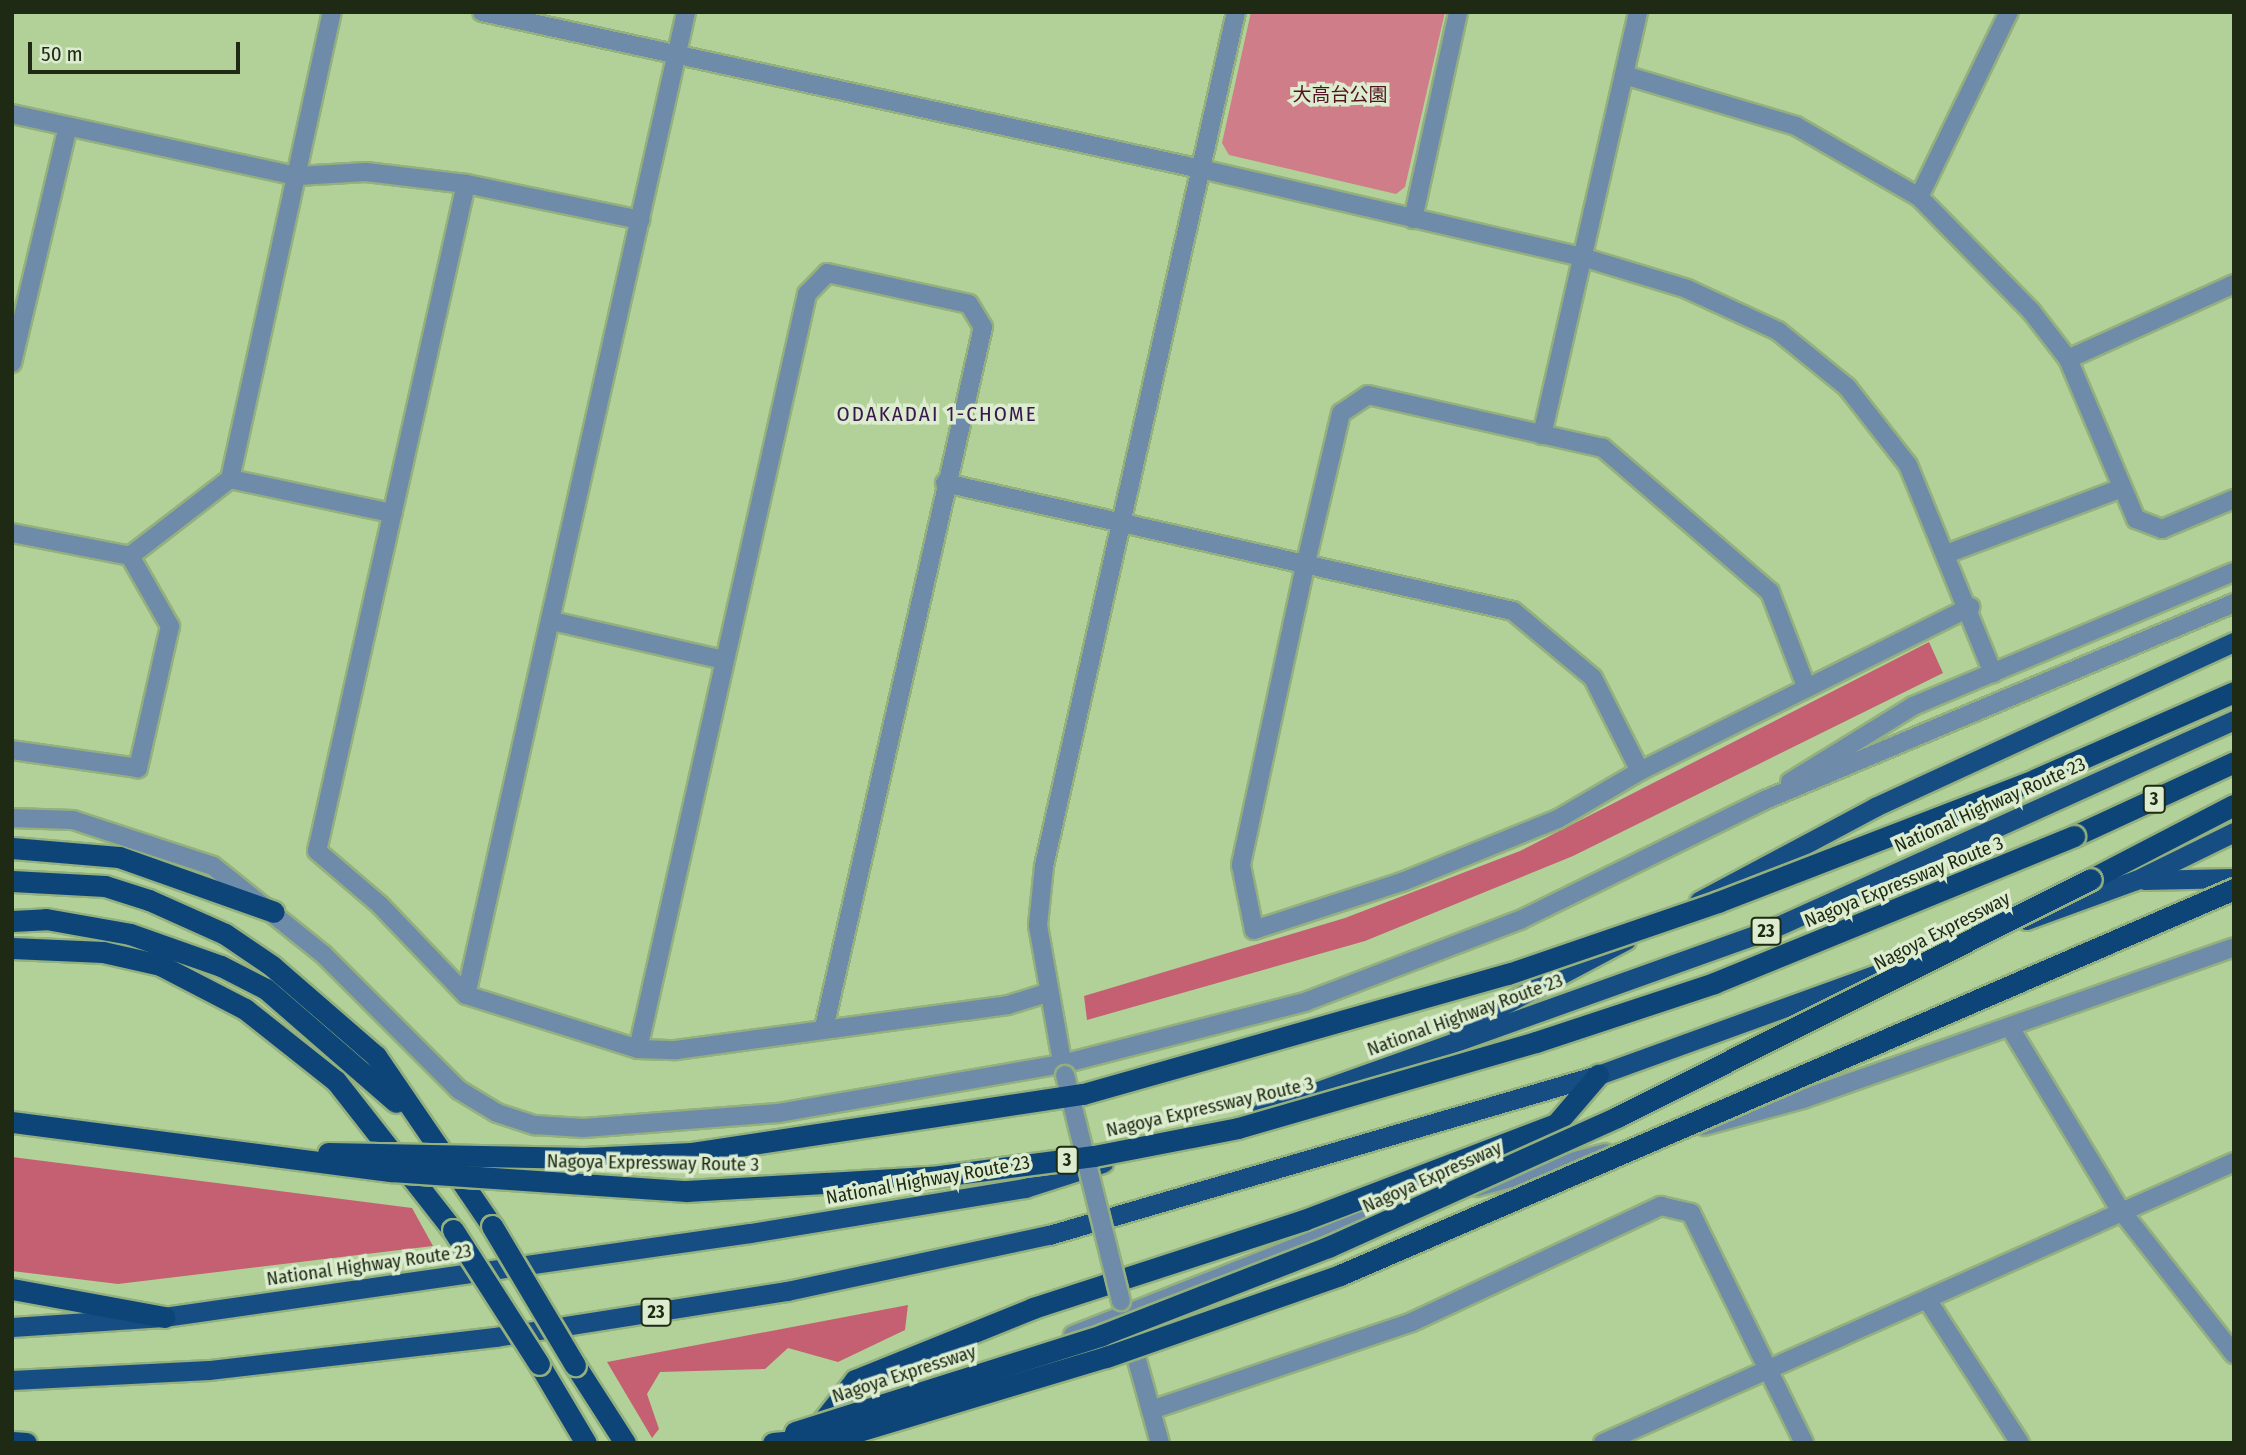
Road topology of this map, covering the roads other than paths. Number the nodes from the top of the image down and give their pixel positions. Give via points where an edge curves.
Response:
1 (332, 12) edge
2 (482, 12) edge
3 (686, 12) edge
4 (1236, 12) edge
5 (1458, 12) edge
6 (1638, 12) edge
7 (2009, 12) edge
8 (681, 56) junction
9 (1624, 75) junction
10 (12, 114) edge
11 (68, 127) junction
12 (1201, 169) junction
13 (297, 176) junction
14 (466, 184) junction
15 (1919, 197) junction
16 (1413, 219) junction
17 (640, 220) junction
18 (1582, 257) junction
19 (2234, 284) edge
20 (2068, 359) junction
21 (12, 363) edge
22 (1542, 435) junction
23 (230, 479) junction
24 (945, 482) junction
25 (2122, 488) junction
26 (2234, 499) edge
27 (392, 513) junction
28 (1121, 522) junction
29 (12, 533) edge
30 (1949, 554) junction
31 (130, 556) junction
32 (1305, 566) junction
33 (2234, 572) edge
34 (2234, 603) edge
35 (1970, 607) junction
36 (552, 621) junction
37 (2234, 642) edge
38 (723, 660) junction
39 (1993, 673) junction
40 (1806, 686) junction
41 (2234, 692) edge
42 (2234, 720) edge
43 (12, 750) edge
44 (2234, 762) edge
45 (1640, 771) junction
46 (1765, 800) junction
47 (2234, 804) edge
48 (12, 818) edge
49 (2234, 832) edge
50 (12, 848) edge
51 (2234, 878) edge
52 (2136, 880) junction
53 (12, 881) edge
54 (2234, 889) edge
55 (274, 912) junction
56 (12, 921) edge
57 (2234, 947) edge
58 (12, 948) edge
59 (1047, 993) junction
60 (466, 995) junction
61 (824, 1028) junction
62 (2011, 1029) junction
63 (638, 1049) junction
64 (1063, 1070) junction
65 (1598, 1075) junction
66 (1283, 1104) junction
67 (12, 1122) edge
68 (422, 1128) junction
69 (252, 1154) junction
70 (2234, 1162) edge
71 (2119, 1208) junction
72 (12, 1289) edge
73 (1928, 1301) junction
74 (1123, 1308) junction
75 (163, 1317) junction
76 (12, 1327) edge
77 (2234, 1354) edge
78 (1769, 1367) junction
79 (12, 1380) edge
80 (1151, 1410) junction
81 (12, 1442) edge
82 (26, 1443) edge
83 (586, 1443) edge
84 (625, 1443) edge
85 (762, 1443) edge
86 (773, 1443) edge
87 (808, 1443) edge
88 (853, 1443) edge
89 (1160, 1443) edge
90 (1604, 1443) edge
91 (1804, 1443) edge
92 (2020, 1443) edge

1 - 13 street
2 - 8 street
3 - 8 street
4 - 12 street
5 - 16 street
6 - 9 street
7 - 15 street
8 - 12 street
8 - 17 street
9 - 15 street via 1796,126
9 - 18 street
10 - 11 street
11 - 13 street
11 - 21 street
12 - 16 street
12 - 28 street
13 - 14 street via 366,172
13 - 23 street
14 - 17 street
14 - 27 street
15 - 20 street via 2031,311
16 - 18 street
17 - 36 street
18 - 22 street
18 - 30 street via 1687,289 1778,331 1847,387 1908,465
19 - 20 street
20 - 25 street
22 - 32 street via 1368,395 1341,413
22 - 40 street via 1603,448 1770,592
23 - 27 street
23 - 31 street
24 - 28 street
24 - 38 street via 983,327 969,304 827,273 807,294
24 - 61 street
25 - 26 street via 2136,519 2162,529
25 - 30 street
27 - 60 street via 317,852 380,905
28 - 32 street
28 - 59 street via 1044,866 1038,925
29 - 31 street
30 - 35 street
31 - 43 street via 170,626 138,768
32 - 45 street via 1513,611 1593,678
32 - 45 street via 1241,865 1254,930 1402,882 1558,819
33 - 39 street
34 - 46 street
35 - 39 street
35 - 40 street
36 - 38 street
36 - 60 street
37 - 66 highway via 1875,807 1479,1019
38 - 63 street
39 - 46 street via 1842,744
40 - 45 street
41 - 69 highway, bridge via 2036,779 1705,906 1508,974 1083,1094 692,1153 584,1158 427,1151
42 - 66 highway, National Highway Route 23 / 23 via 1769,930
44 - 69 highway, Nagoya Expressway Route 3 / 3, bridge via 2074,836 1714,983 1404,1083 1121,1151 932,1177 686,1191 491,1181
46 - 64 street via 1520,920 1317,997
47 - 85 highway, Nagoya Expressway / 3, bridge via 1899,979 1411,1212 1102,1335
48 - 55 street via 73,820 145,839 213,866
49 - 52 highway, 23
50 - 55 highway via 119,857
51 - 52 highway
52 - 65 highway, 23
53 - 68 highway via 105,886 225,934 376,1056
54 - 86 highway, bridge via 1340,1275 1106,1357 866,1429
55 - 64 street via 459,1090 496,1113 535,1125 583,1128 778,1113
56 - 68 highway via 46,919 130,934 221,966 266,989
57 - 62 street
58 - 83 highway, bridge via 103,952 160,964 246,1009 336,1081 453,1230
59 - 61 street via 1008,1005
59 - 64 street
60 - 63 street
61 - 63 street via 676,1050
62 - 71 street
62 - 74 street via 1803,1099 1397,1209
64 - 74 street, bridge
65 - 79 highway, 23 via 1049,1235 787,1291 496,1337 264,1364
65 - 87 highway via 1556,1124 1304,1220 1034,1308 855,1380
66 - 75 highway, National Highway Route 23 / 23 via 1026,1188
67 - 69 highway, Nagoya Expressway Route 3 / 3, bridge
68 - 84 highway, bridge via 492,1226
70 - 71 street
71 - 73 street
71 - 77 street
72 - 75 highway
73 - 78 street
73 - 92 street
74 - 80 street
74 - 88 street via 908,1399
75 - 76 highway, National Highway Route 23 / 23
78 - 80 street via 1691,1213 1661,1206 1412,1322
78 - 90 street
78 - 91 street
80 - 89 street
81 - 82 highway

